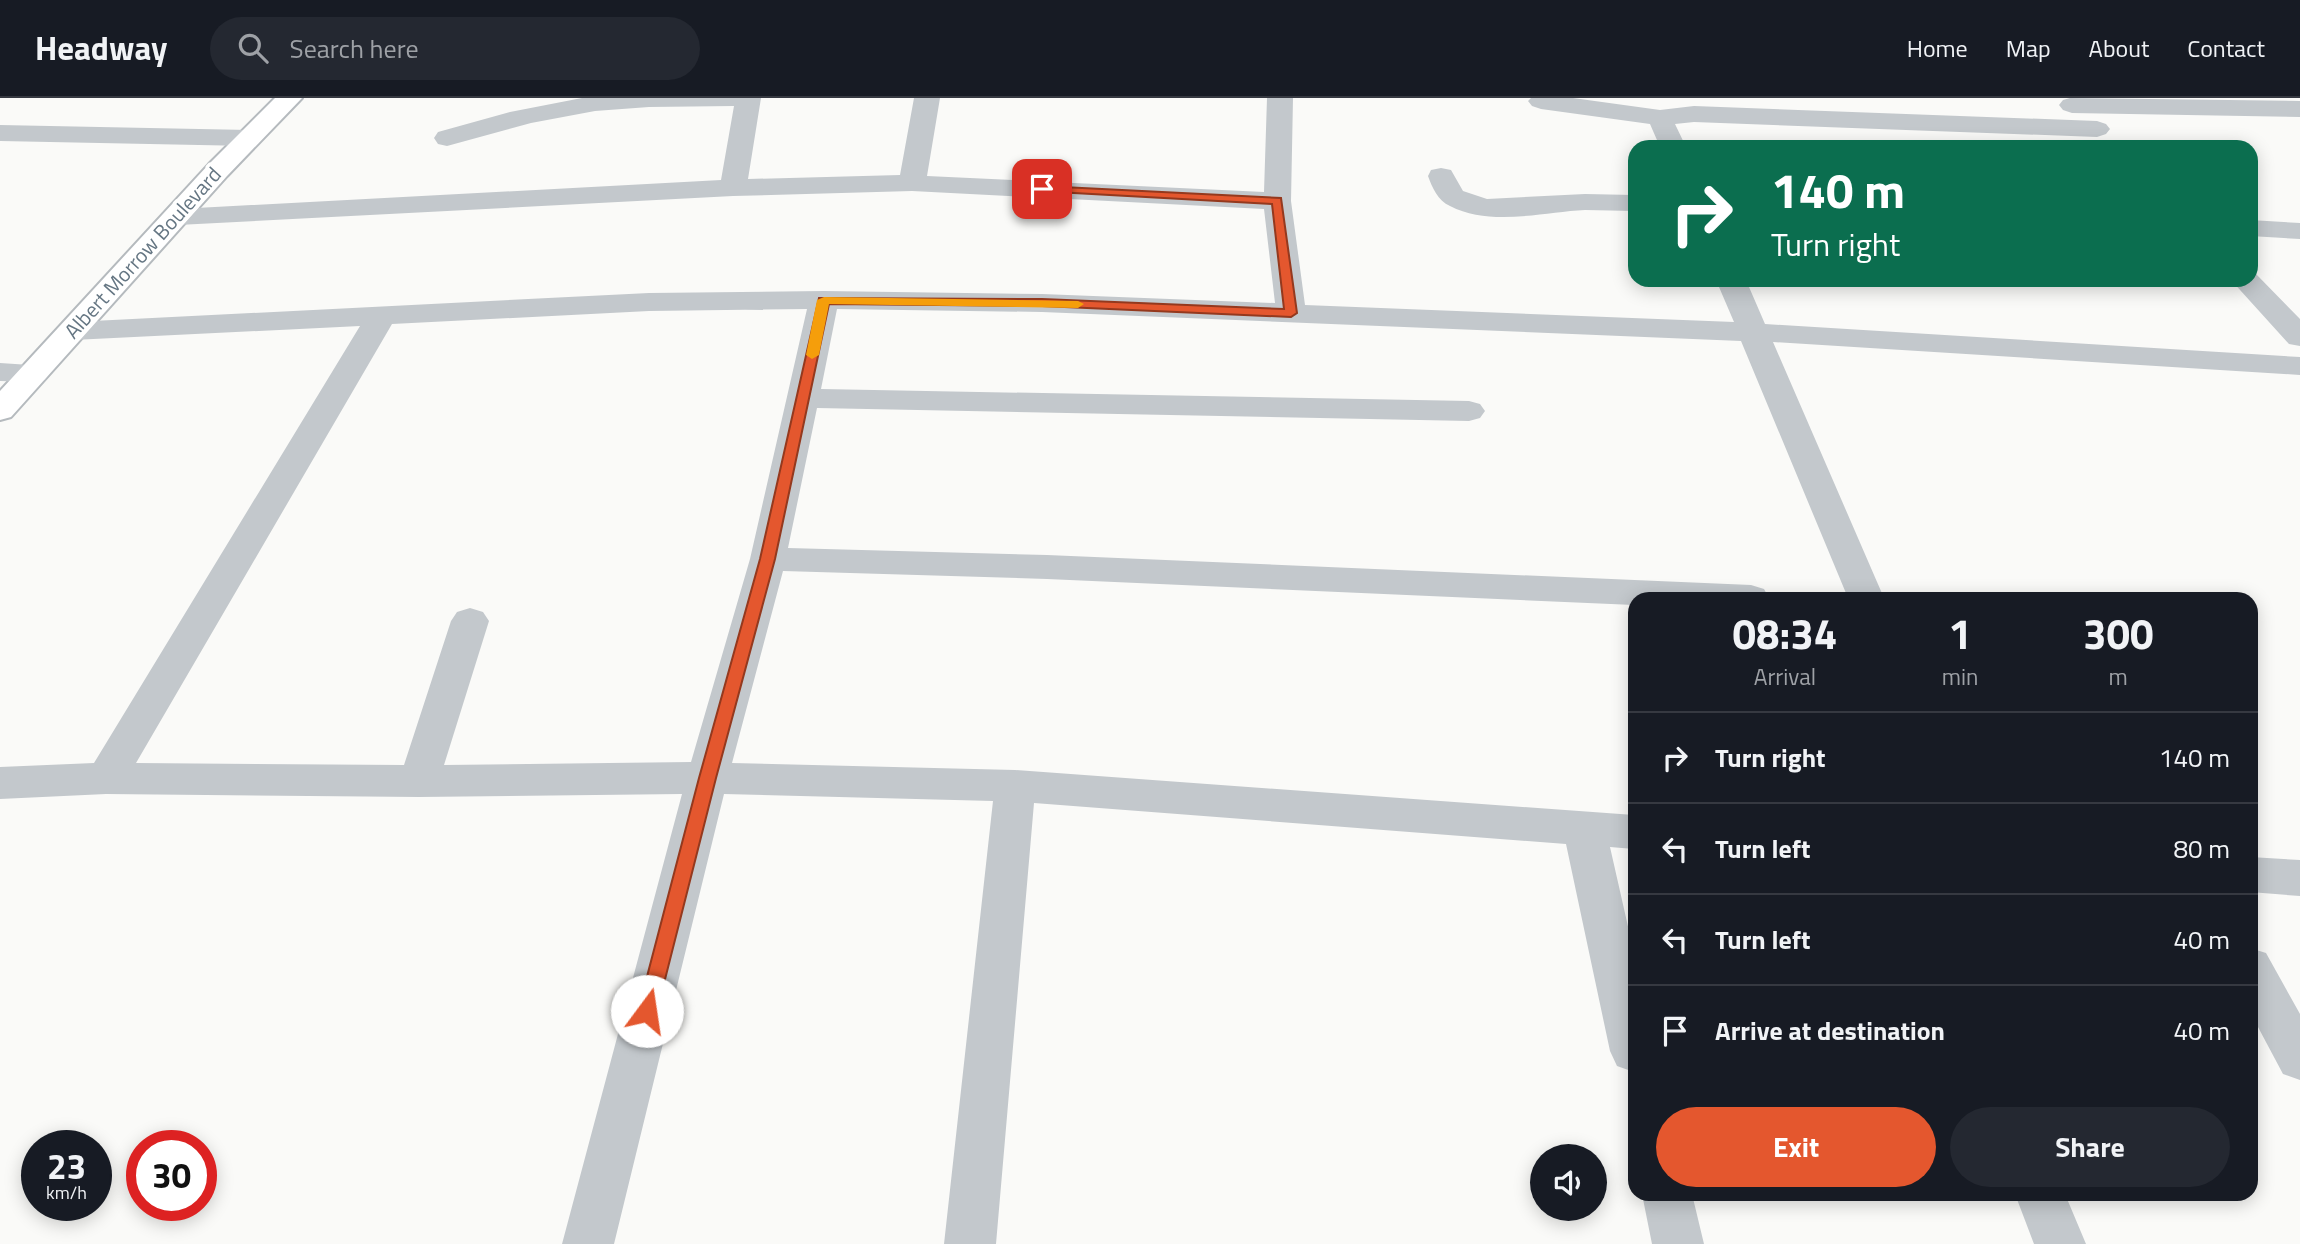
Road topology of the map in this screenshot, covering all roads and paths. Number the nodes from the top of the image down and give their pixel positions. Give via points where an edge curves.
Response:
1 (289, 98) edge
2 (927, 98) edge
3 (1280, 98) edge
4 (747, 99) edge
5 (1541, 102) dead end
6 (2068, 102) edge
7 (2300, 109) edge
8 (1660, 118) junction
9 (0, 133) edge
10 (249, 138) junction
11 (447, 138) dead end
12 (2106, 138) edge
13 (1670, 140) edge
14 (1441, 176) dead end
15 (912, 183) junction
16 (733, 188) junction
17 (1277, 201) junction
18 (1628, 203) edge
19 (178, 217) junction
20 (2258, 228) edge
21 (2300, 231) edge
22 (1734, 287) edge
23 (2253, 287) edge
24 (824, 300) junction
25 (1291, 313) junction
26 (380, 318) junction
27 (73, 331) junction
28 (1753, 332) junction
29 (2300, 337) edge
30 (2300, 366) edge
31 (0, 372) edge
32 (34, 373) junction
33 (803, 398) junction
34 (0, 410) edge
35 (1469, 411) dead end
36 (768, 559) junction
37 (1863, 592) edge
38 (1628, 593) edge
39 (470, 621) dead end
40 (106, 778) junction
41 (707, 778) junction
42 (419, 781) junction
43 (0, 783) edge
44 (1015, 786) junction
45 (1584, 828) junction
46 (1628, 832) edge
47 (2258, 875) edge
48 (2300, 878) edge
49 (2258, 982) edge
50 (1628, 1024) edge
51 (2300, 1059) edge
52 (1669, 1201) edge
53 (2043, 1201) edge
54 (587, 1244) edge
55 (970, 1244) edge
56 (1678, 1244) edge
57 (2060, 1244) edge

1 - 10 main road, Albert Morrow Boulevard
2 - 15 street
3 - 17 street
4 - 11 street via 619,101 547,111
4 - 16 street
5 - 8 street
6 - 7 street
6 - 12 street
8 - 12 street via 1720,114
8 - 13 street
9 - 10 street
10 - 19 main road, Albert Morrow Boulevard
14 - 18 street via 1448,192 1461,202 1479,205
15 - 16 street
15 - 17 street
16 - 19 street
17 - 25 street
19 - 27 main road, Albert Morrow Boulevard
20 - 21 street
22 - 28 street
23 - 29 street
24 - 25 street
24 - 26 street via 649,302
24 - 33 street
25 - 28 street
26 - 27 street
26 - 40 street
27 - 32 main road, Albert Morrow Boulevard
28 - 30 street
28 - 37 street
31 - 32 street
32 - 34 main road, Albert Morrow Boulevard
33 - 35 street
33 - 36 street
36 - 38 street
36 - 41 street
39 - 42 street
40 - 42 street
40 - 43 street
41 - 42 street
41 - 44 street
41 - 54 street
44 - 45 street
44 - 55 street
45 - 46 street
45 - 50 street
47 - 48 street
49 - 51 street
52 - 56 street
53 - 57 street

